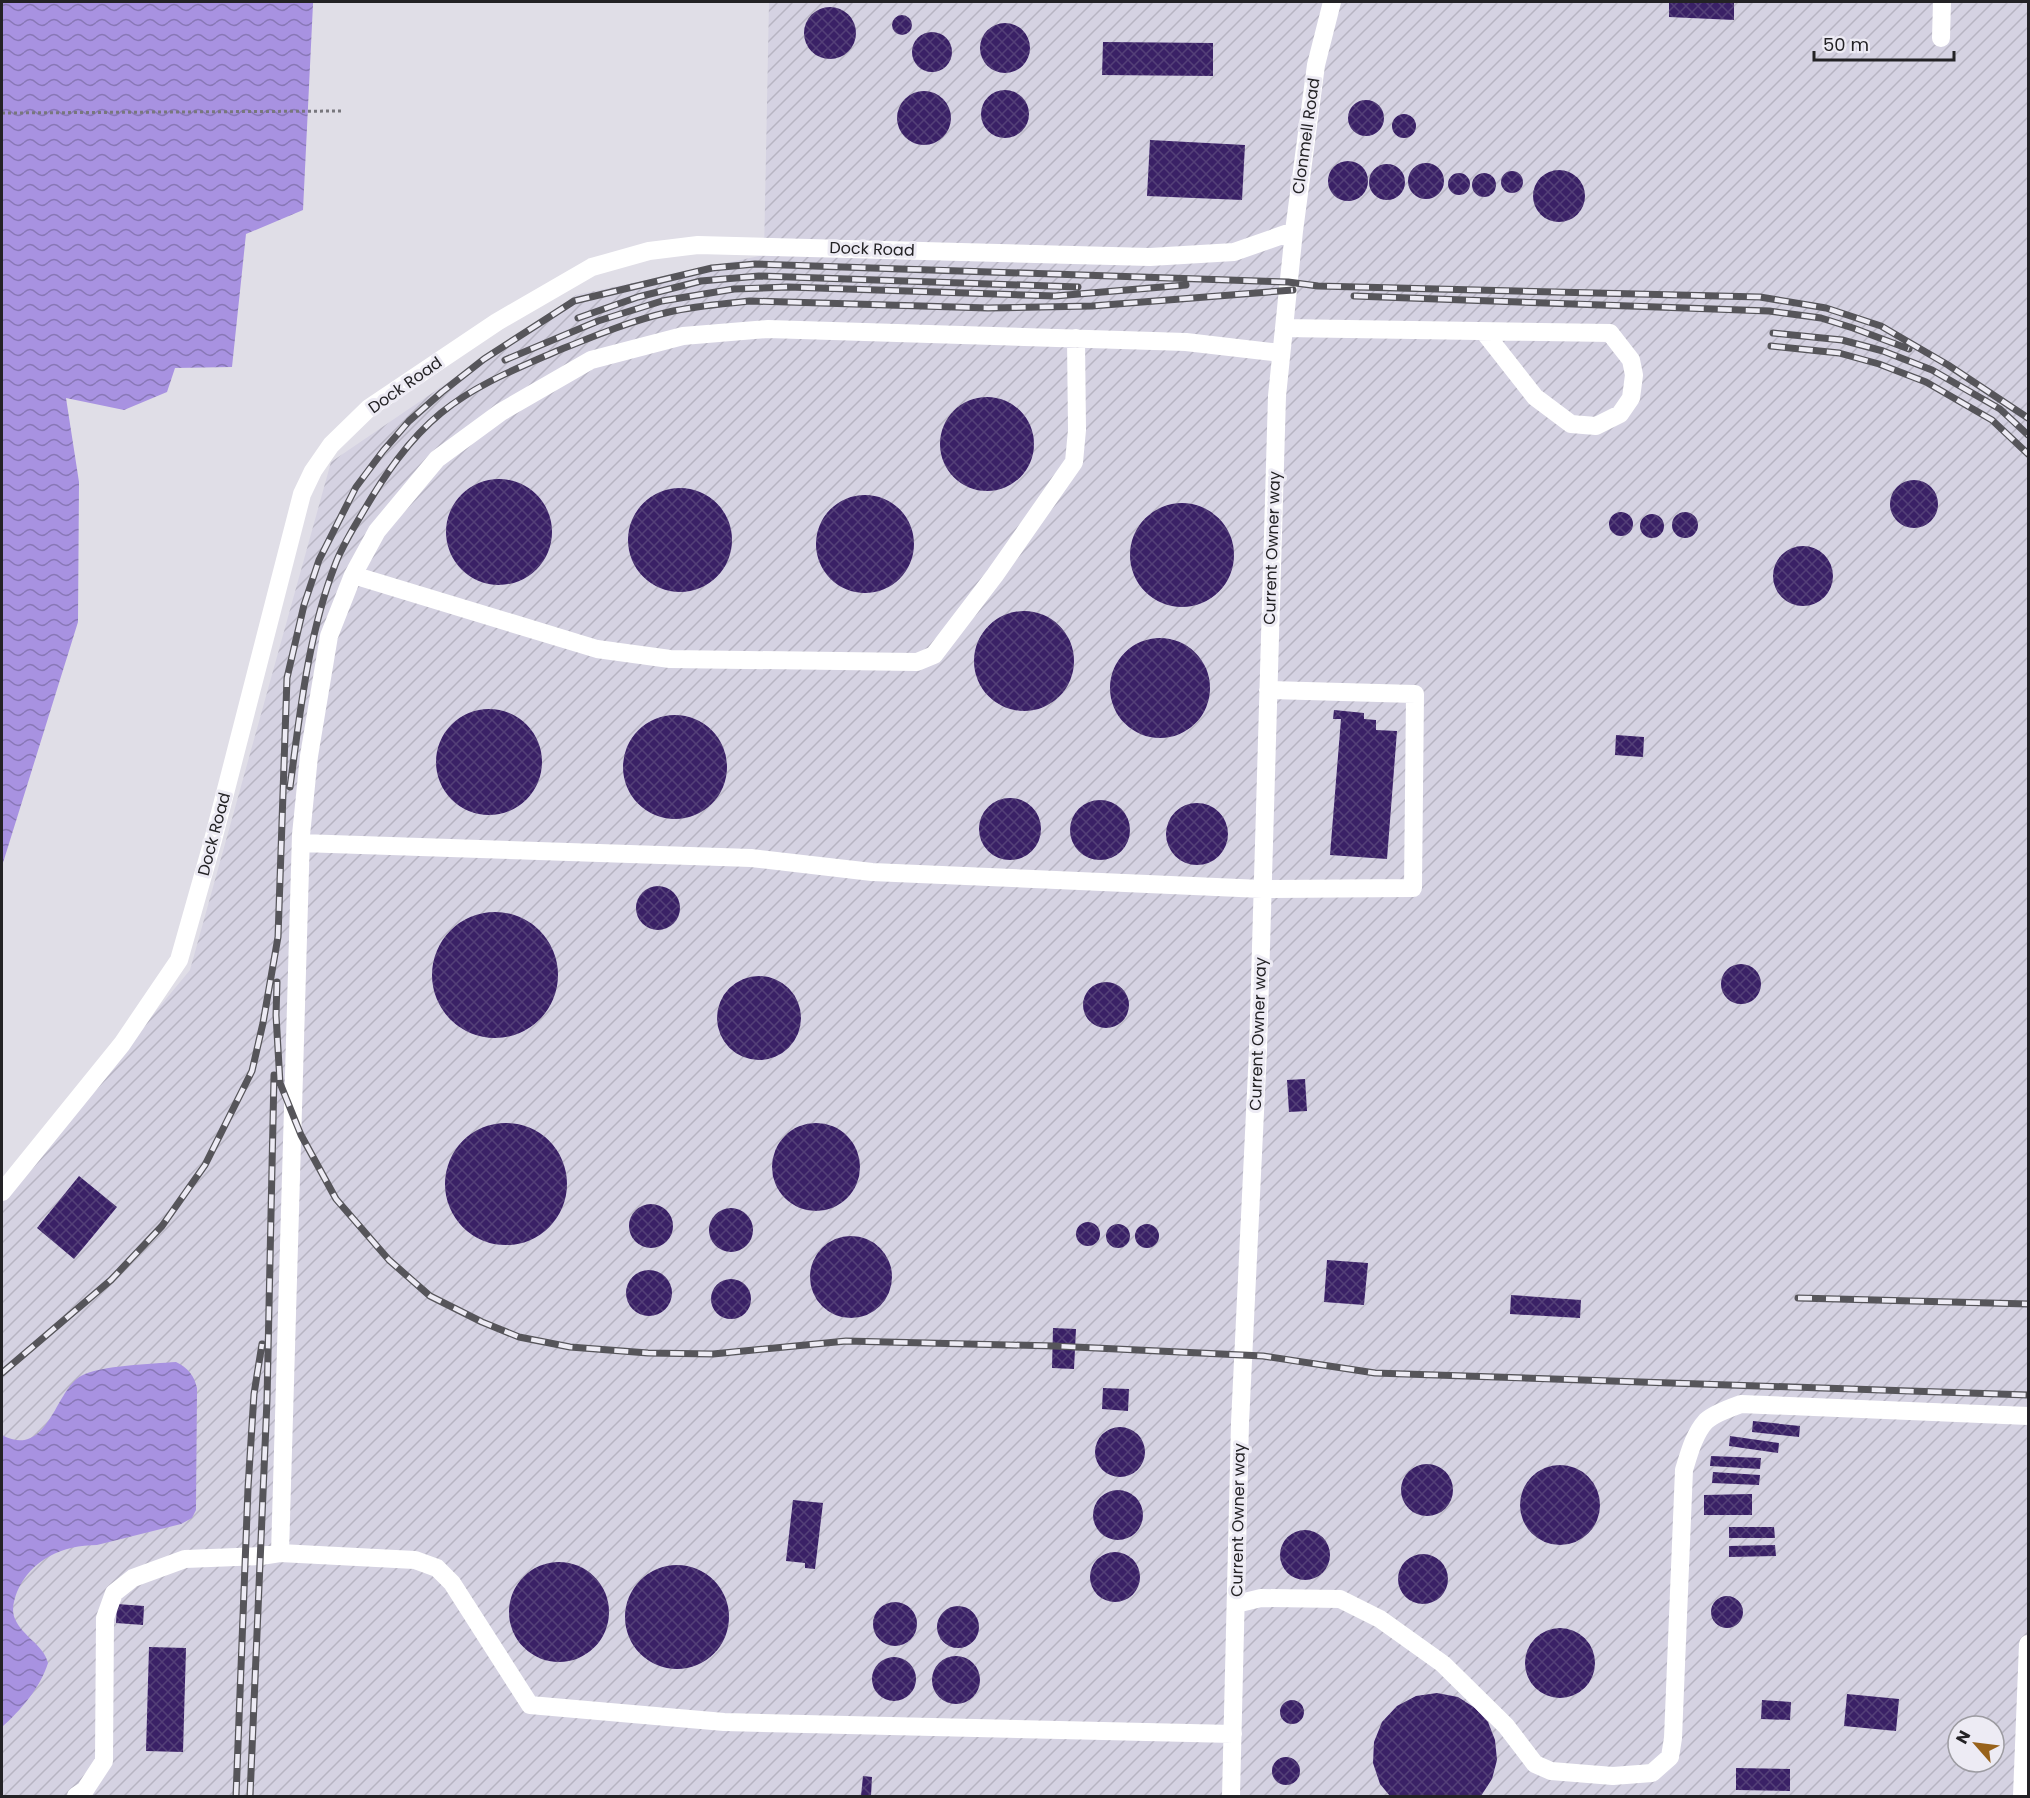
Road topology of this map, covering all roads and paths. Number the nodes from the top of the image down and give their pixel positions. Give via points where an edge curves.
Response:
1 (1332, 2) edge
2 (1942, 2) edge
3 (1941, 38) dead end
4 (342, 111) dead end
5 (2, 113) edge
6 (1294, 231) junction
7 (1289, 272) joint
8 (1284, 328) junction
9 (1484, 332) junction
10 (1076, 338) junction
11 (1281, 353) junction
12 (353, 575) junction
13 (1268, 690) junction
14 (301, 843) junction
15 (1262, 889) junction
16 (2, 1192) edge
17 (2028, 1416) edge
18 (280, 1553) junction
19 (1236, 1604) junction
20 (2028, 1644) edge
21 (1233, 1734) junction
22 (76, 1797) edge
23 (1231, 1797) edge
24 (2022, 1797) edge

1 - 6 street, Clonmell Road via 1316,65
2 - 3 street
4 - 5 path
6 - 7 street, Clonmell Road
6 - 16 street, Dock Road via 1234,252 1150,257 698,245 649,251 592,267 497,322 369,408 331,445 302,494 179,960 122,1044
7 - 8 street, Current Owner way
8 - 9 street
8 - 11 street, Current Owner way
9 - 9 street via 1610,333 1631,360 1631,398 1620,414 1596,426 1571,424 1535,397
10 - 11 street via 1186,342
10 - 12 street via 768,329 683,336 591,360 501,412 437,459 377,531
10 - 12 street via 1074,462 934,655 917,662 670,659 597,649
11 - 13 street, Current Owner way via 1276,396
12 - 14 street via 330,636 309,756
13 - 15 street, Current Owner way
13 - 15 street via 1415,694 1413,888
14 - 15 street via 751,858 872,872
14 - 18 street
15 - 19 street, Current Owner way
17 - 19 street via 1741,1404 1706,1421 1684,1470 1673,1738 1670,1757 1652,1773 1603,1776 1551,1771 1535,1764 1506,1726 1443,1664 1380,1619 1340,1599 1261,1598
18 - 21 street via 388,1557 437,1568 452,1583 530,1705 724,1722
18 - 22 street via 186,1559 133,1578 114,1593 105,1618 104,1761
19 - 21 street, Current Owner way
20 - 24 street
21 - 23 street, Current Owner way

